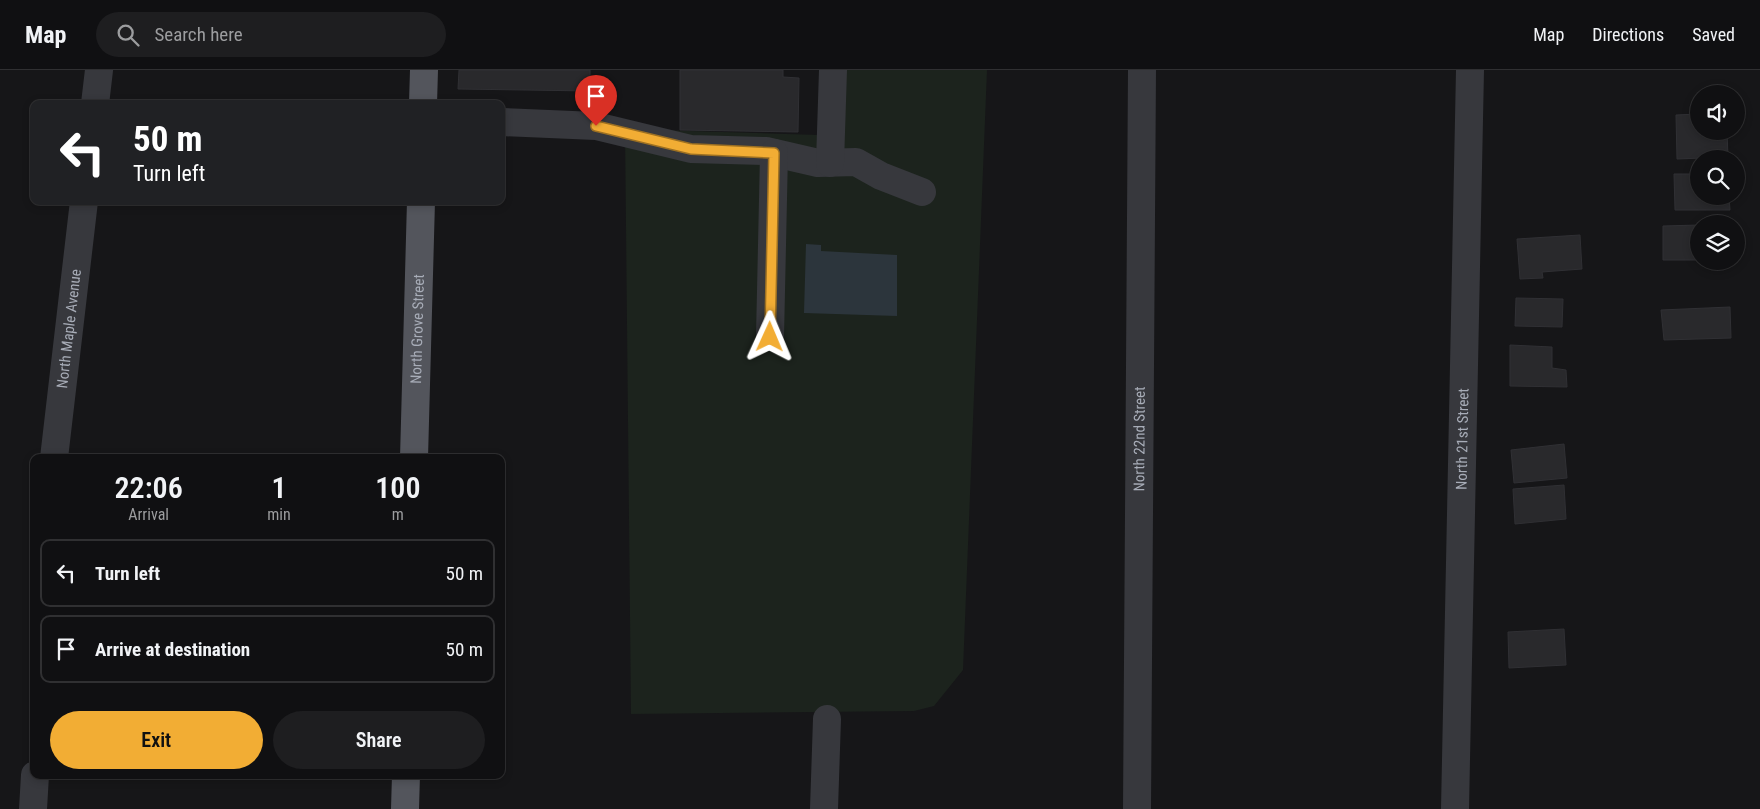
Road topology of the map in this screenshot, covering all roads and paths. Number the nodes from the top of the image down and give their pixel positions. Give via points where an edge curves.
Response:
1 (99, 70) edge
2 (424, 70) edge
3 (833, 70) edge
4 (1142, 70) edge
5 (1470, 70) edge
6 (95, 100) edge
7 (424, 100) edge
8 (505, 122) edge
9 (774, 153) junction
10 (830, 163) junction
11 (922, 192) dead end
12 (84, 205) edge
13 (421, 205) edge
14 (770, 337) dead end
15 (54, 454) edge
16 (414, 454) edge
17 (827, 719) dead end
18 (35, 779) edge
19 (406, 779) edge
20 (33, 809) edge
21 (405, 809) edge
22 (824, 809) edge
23 (1137, 809) edge
24 (1455, 809) edge

1 - 6 street
2 - 7 main road
3 - 10 street
4 - 23 street, North 22nd Street
5 - 24 street, North 21st Street
8 - 9 street via 596,126 691,149
9 - 10 street
9 - 14 street
10 - 11 street via 856,162
12 - 15 street, North Maple Avenue
13 - 16 main road, North Grove Street
17 - 22 street
18 - 20 street
19 - 21 main road

